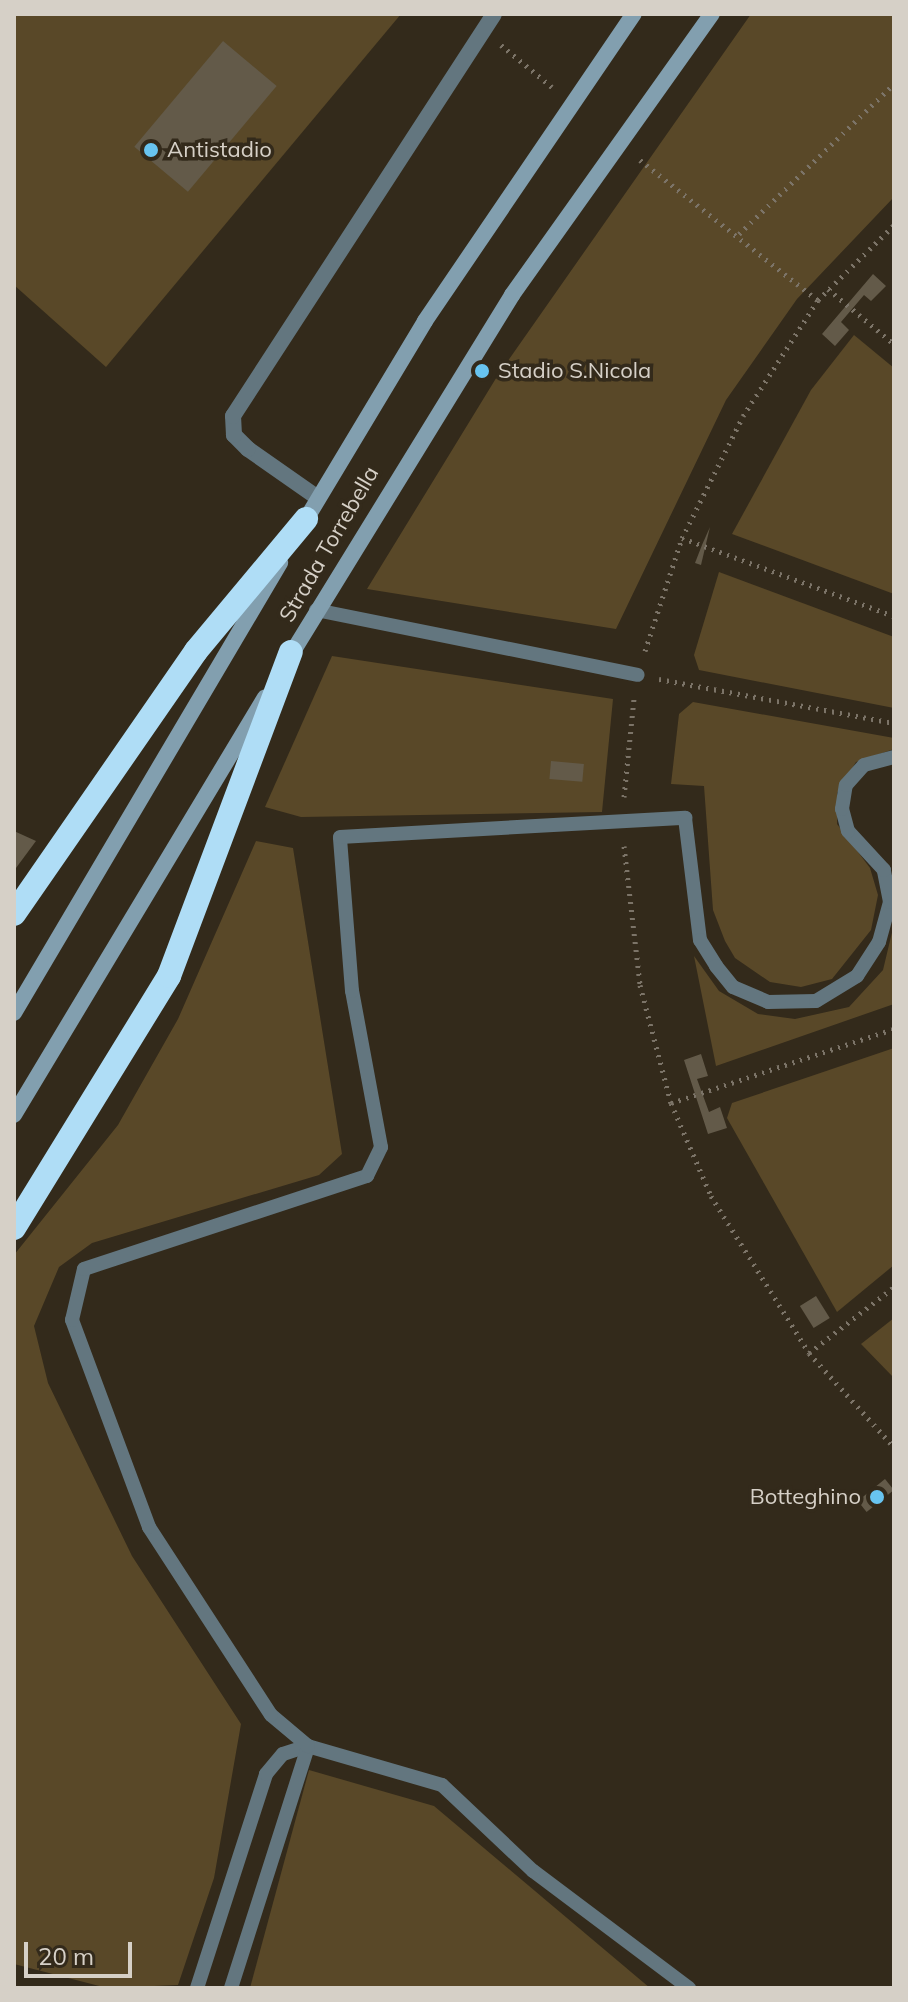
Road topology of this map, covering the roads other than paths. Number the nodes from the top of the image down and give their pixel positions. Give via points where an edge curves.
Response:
1 (494, 14) edge
2 (634, 14) edge
3 (712, 14) edge
4 (312, 508) junction
5 (316, 610) junction
6 (291, 652) junction
7 (637, 675) road end
8 (894, 757) edge
9 (14, 914) edge
10 (14, 1013) edge
11 (14, 1115) edge
12 (14, 1228) edge
13 (308, 1746) junction
14 (197, 1988) edge
15 (231, 1988) edge
16 (689, 1988) edge

1 - 4 street via 233,416 234,435
2 - 4 main road, Strada Torrebella via 425,321
3 - 5 main road, Strada Torrebella via 512,295
4 - 9 highway via 196,651
4 - 10 main road, Strada Torrebella
5 - 6 main road, Strada Torrebella
5 - 7 lane
6 - 11 main road, Strada Torrebella
6 - 12 highway via 169,976
8 - 13 lane via 864,765 846,785 842,809 848,831 884,870 890,902 879,942 857,976 816,1001 768,1002 733,987 700,940 685,818 340,837 352,991 381,1147 367,1176 84,1269 72,1320 149,1527 271,1715
13 - 14 lane via 283,1754 266,1774
13 - 15 lane
13 - 16 lane via 442,1785 533,1871

